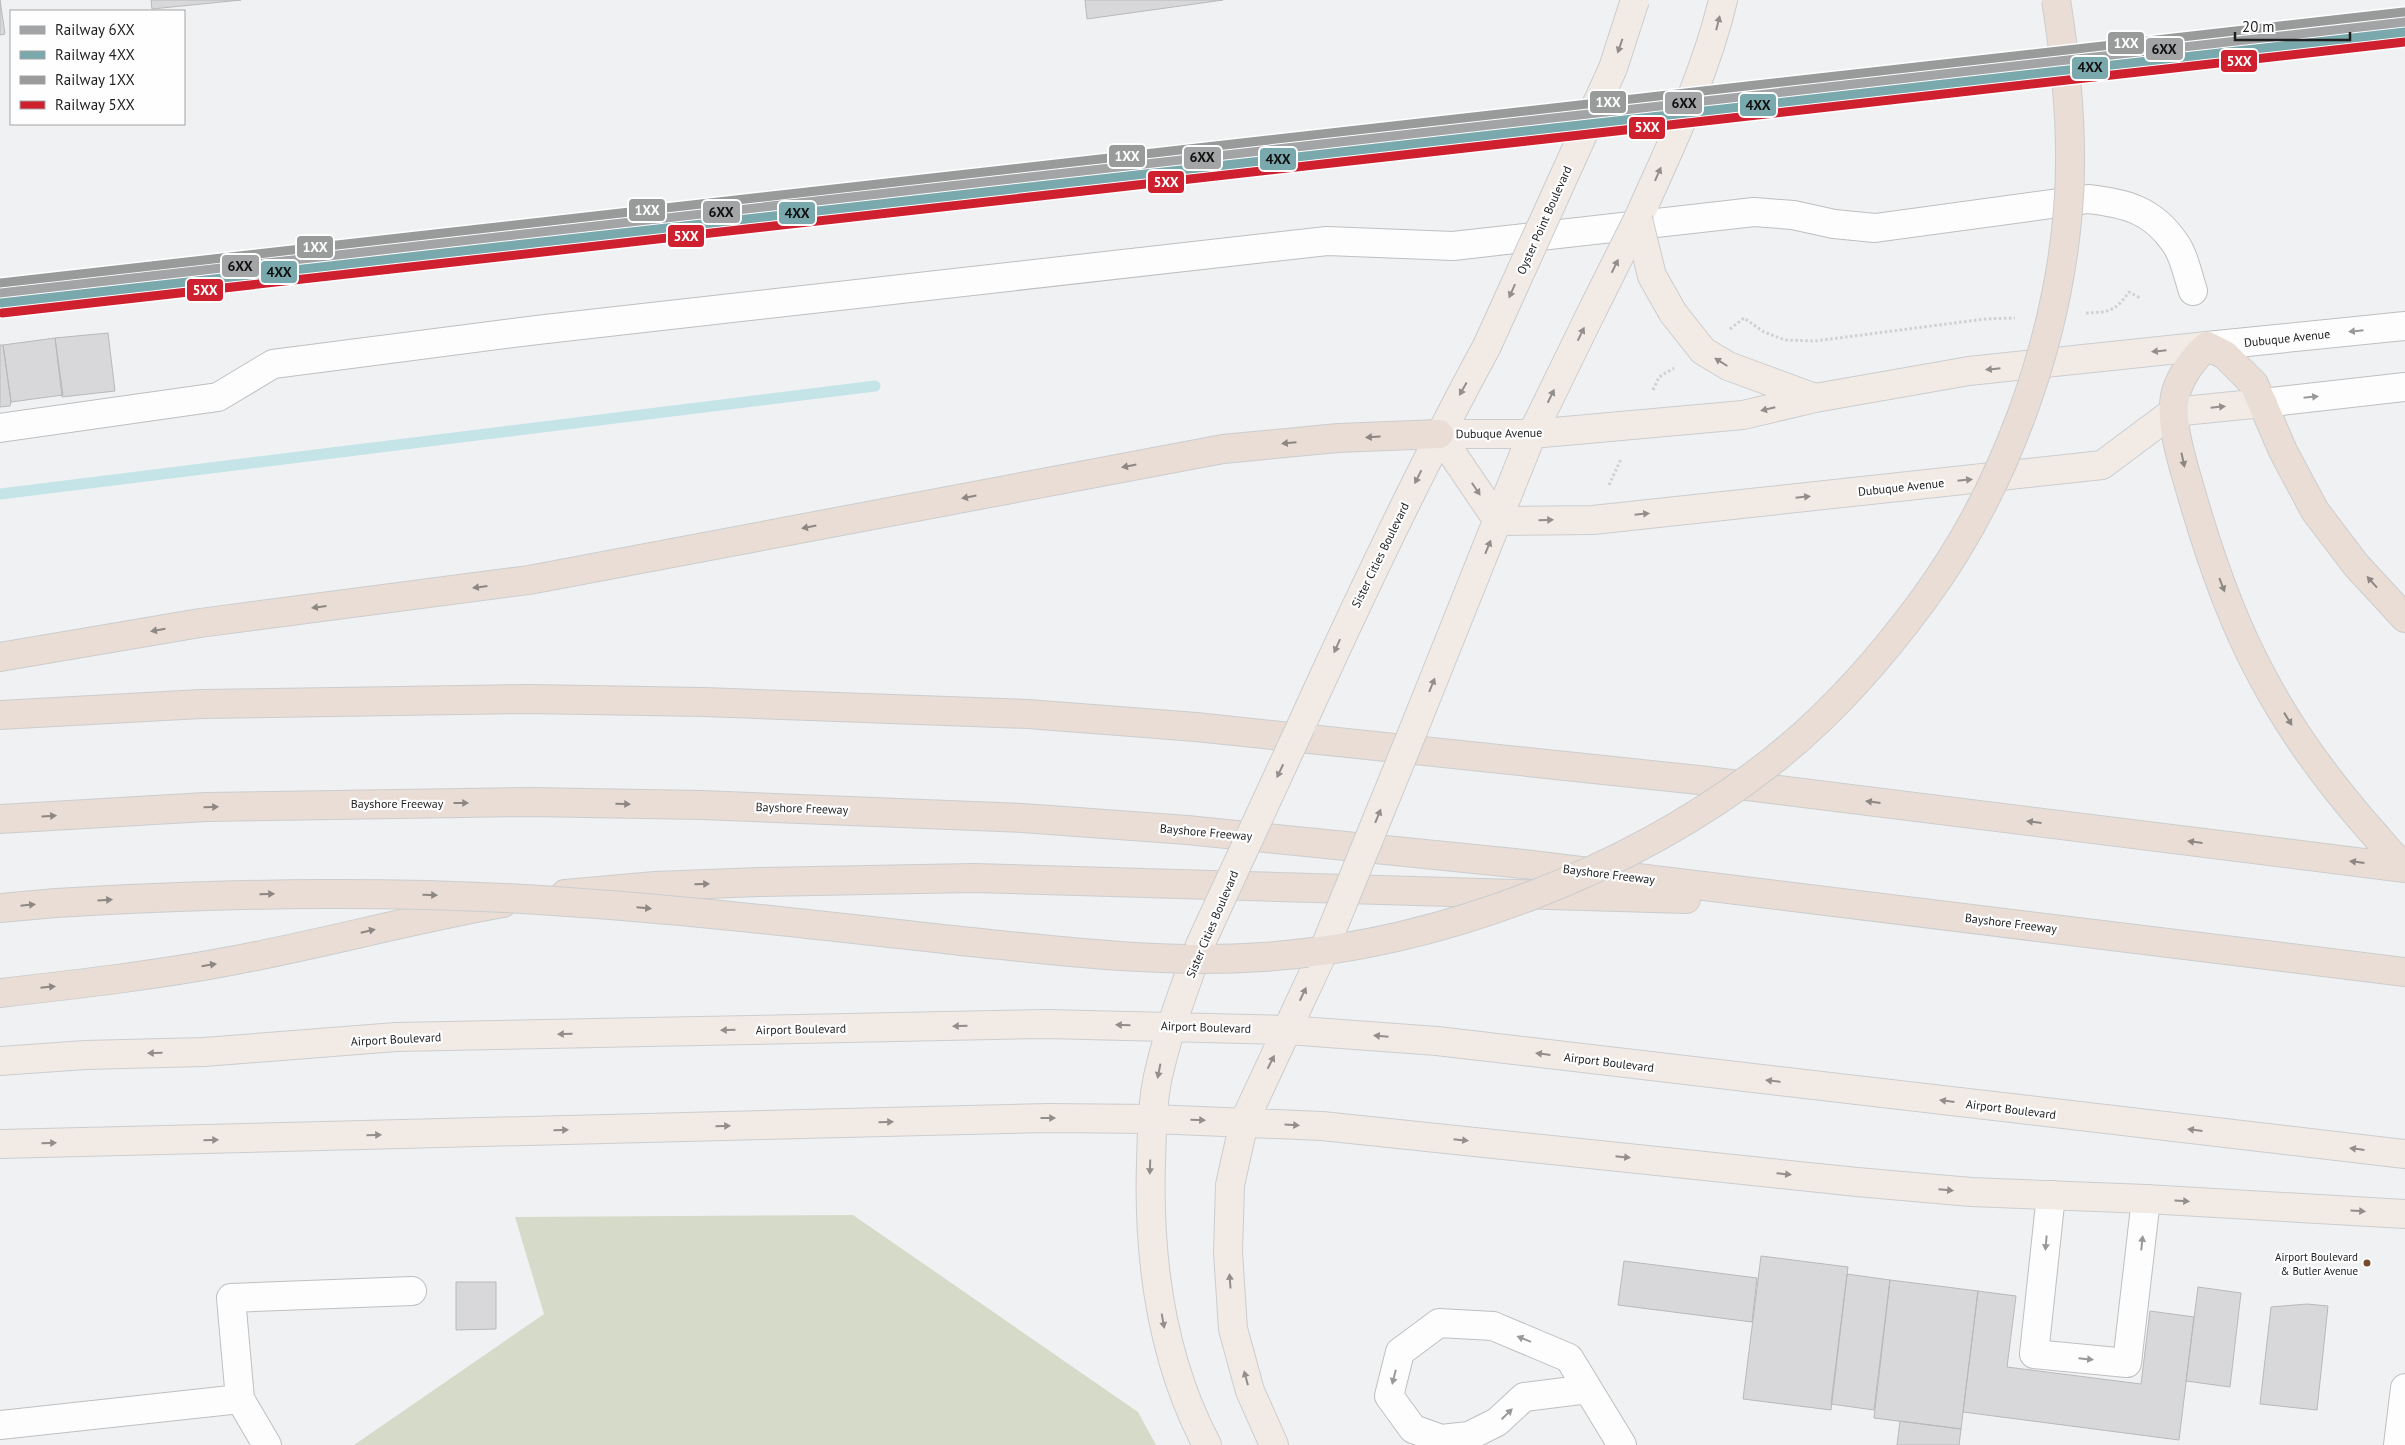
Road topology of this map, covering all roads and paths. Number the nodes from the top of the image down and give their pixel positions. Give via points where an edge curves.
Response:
1 (1635, 0) edge
2 (1723, 0) edge
3 (2056, 0) edge
4 (1638, 219) junction
5 (2192, 290) dead end
6 (2140, 298) dead end
7 (2079, 314) dead end
8 (2023, 317) dead end
9 (2405, 326) edge
10 (2207, 346) junction
11 (1703, 350) junction
12 (2405, 387) edge
13 (1815, 398) junction
14 (2263, 402) junction
15 (2173, 412) junction
16 (1637, 426) junction
17 (0, 428) edge
18 (1439, 434) junction
19 (1532, 434) junction
20 (1593, 520) junction
21 (1498, 521) junction
22 (2405, 618) edge
23 (0, 656) edge
24 (0, 715) edge
25 (0, 818) edge
26 (2405, 868) edge
27 (1858, 904) junction
28 (0, 908) edge
29 (2405, 972) edge
30 (0, 993) edge
31 (1171, 1025) junction
32 (1287, 1030) junction
33 (0, 1061) edge
34 (1152, 1118) junction
35 (1244, 1122) junction
36 (0, 1144) edge
37 (2405, 1154) edge
38 (2050, 1195) junction
39 (2146, 1198) junction
40 (2405, 1214) edge
41 (412, 1291) dead end
42 (2405, 1388) edge
43 (1588, 1390) junction
44 (240, 1399) junction
45 (0, 1425) edge
46 (267, 1445) edge
47 (1207, 1445) edge
48 (1274, 1445) edge
49 (1622, 1445) edge
50 (2398, 1445) edge

1 -> 18 main road, Oyster Point Boulevard, bridge via 1613,68 1487,346
4 -> 2 main road via 1693,94 1716,31
28 -> 3 highway, bridge via 56,902 264,894 470,896 695,912 1115,956 1190,959 1263,957 1397,936 1480,913 1598,868 1659,837 1718,800 1774,760 1820,719 1862,677 1902,629 1945,570 1983,504 2018,420 2040,355 2059,281 2069,206 2070,135 2065,58
4 - 11 main road, bridge via 1652,276 1673,313
19 -> 4 main road, bridge
5 - 17 street via 2176,243 2148,215 2121,203 2088,199 1875,228 1754,212 1453,246 1327,241 517,333 273,364 218,397
6 - 7 path via 2129,292 2120,306 2108,312
8 - 11 path via 1815,341 1785,340 1764,332 1744,318
9 -> 10 street, Dubuque Avenue
10 -> 13 main road, Dubuque Avenue via 1969,371
10 - 14 highway via 2240,368 2254,384
10 - 15 highway via 2183,375
13 -> 11 main road via 1728,366
11 - 16 path via 1659,377
14 -> 12 street
13 -> 16 main road, Dubuque Avenue via 1743,415
15 -> 14 main road
22 -> 14 highway via 2356,565 2315,511 2283,451
20 -> 15 main road, Dubuque Avenue via 2102,465
15 -> 26 highway via 2186,475 2205,539 2263,678 2347,803
16 - 19 main road, Dubuque Avenue
16 - 20 path
18 - 19 main road, Dubuque Avenue
18 -> 21 main road, Dubuque Avenue
18 -> 23 highway via 1338,438 1223,448 529,580 200,623
18 -> 31 main road, Sister Cities Boulevard, bridge via 1357,601 1200,945
19 - 21 main road
21 -> 20 main road, Dubuque Avenue
32 -> 21 main road, bridge via 1320,959
26 -> 24 highway via 1699,780 1196,727 1028,714 520,699 201,704
25 -> 27 highway, Bayshore Freeway via 206,807 529,802 1012,817 1187,830 1495,861
27 - 29 highway, Bayshore Freeway
30 -> 27 highway via 236,960 443,914 548,895 655,886 974,878
31 - 32 main road, Airport Boulevard
31 -> 33 main road, Airport Boulevard via 1047,1024 396,1037 204,1052
31 -> 34 main road, Sister Cities Boulevard via 1159,1069
35 -> 32 main road
37 -> 32 main road, Airport Boulevard via 1437,1041
34 -> 35 main road
36 -> 34 main road
34 -> 47 main road, Sister Cities Boulevard via 1150,1200 1154,1273 1166,1343 1191,1414
35 -> 38 main road via 1413,1134 1867,1183
48 -> 35 main road via 1250,1391 1233,1329 1228,1252 1229,1196
38 - 39 main road
38 -> 39 street via 2034,1354 2127,1363
39 -> 40 main road
41 - 44 street via 231,1298
42 - 50 street
43 -> 43 street via 1569,1358 1493,1326 1439,1323 1400,1352 1389,1396 1413,1429 1441,1439 1469,1436 1498,1422 1524,1397
43 - 49 street
44 - 45 street
44 - 46 street

